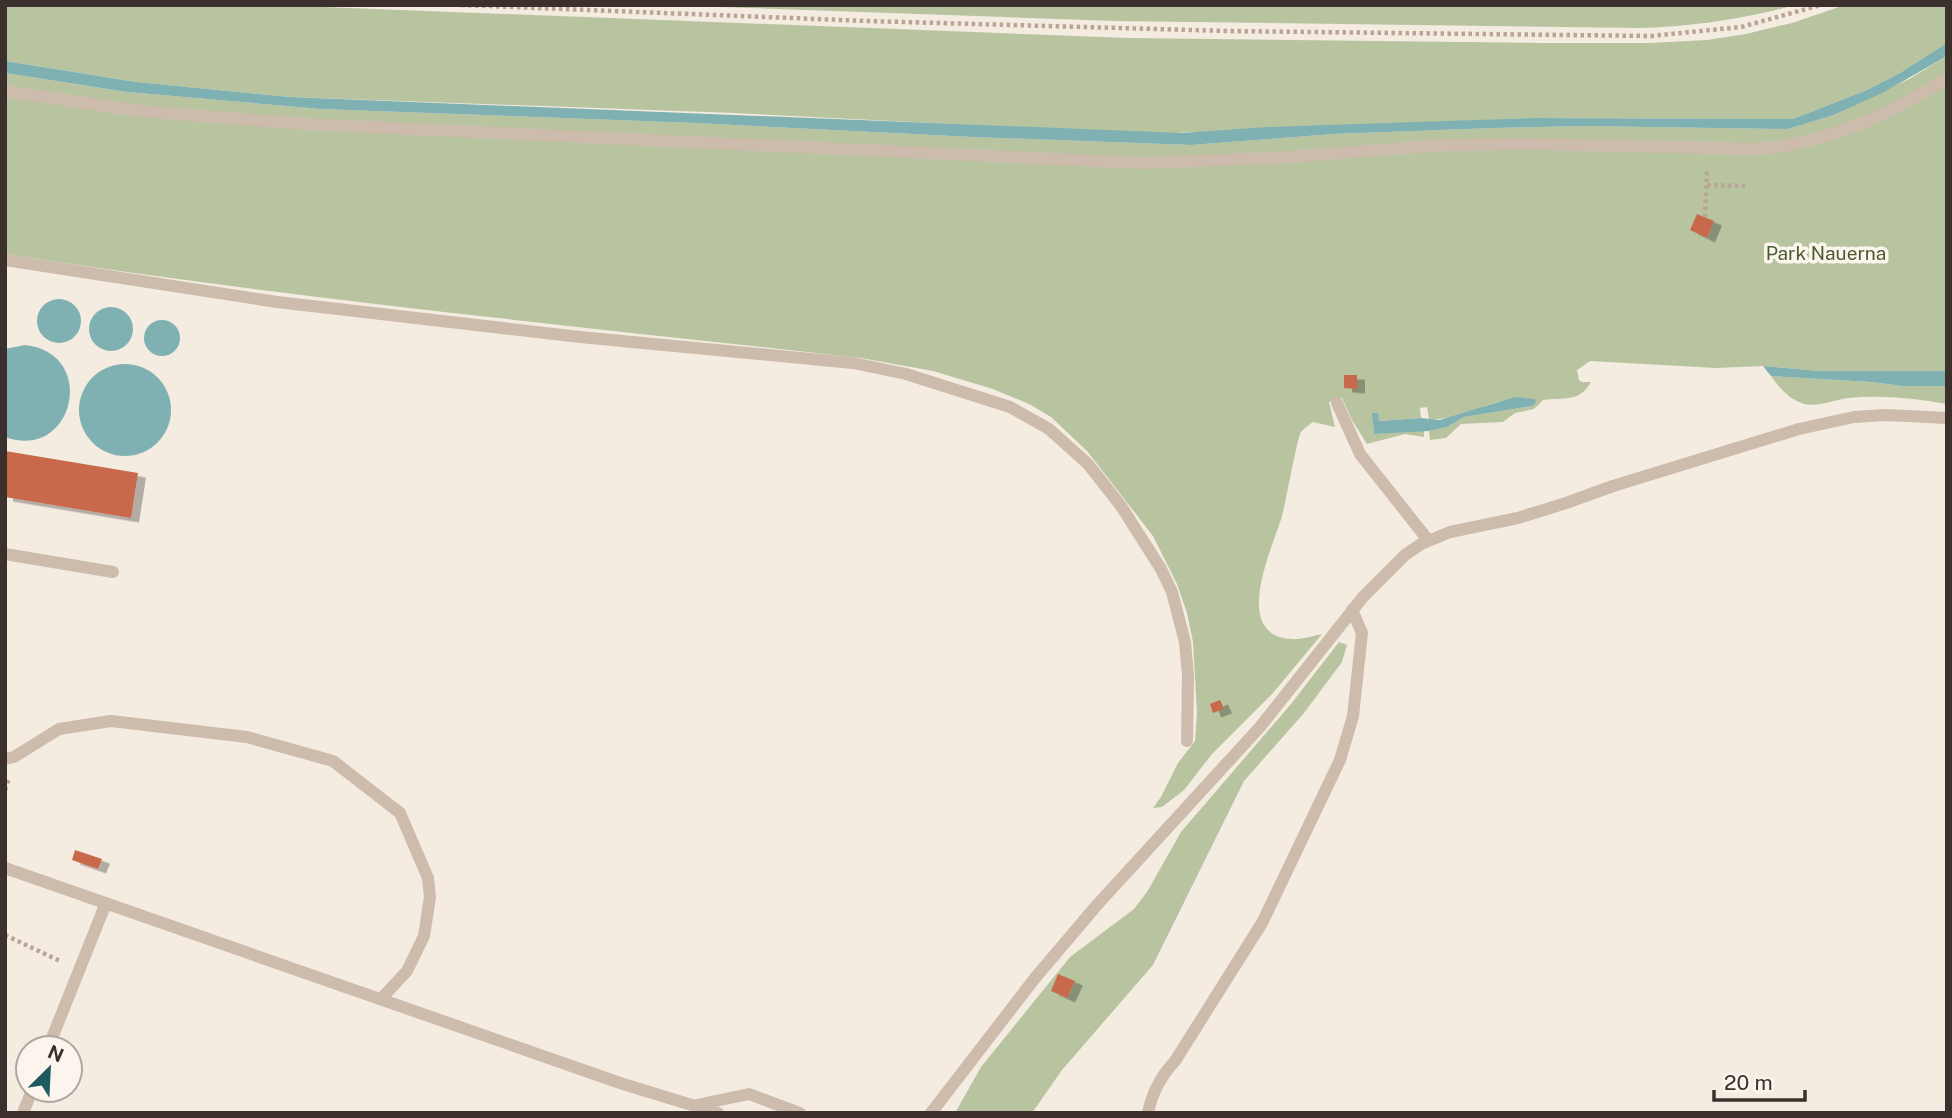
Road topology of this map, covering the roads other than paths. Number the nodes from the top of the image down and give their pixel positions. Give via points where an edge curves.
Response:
1 (1947, 78) edge
2 (5, 91) edge
3 (5, 260) edge
4 (1336, 403) dead end
5 (1947, 418) edge
6 (1428, 540) junction
7 (5, 554) edge
8 (113, 572) dead end
9 (1352, 610) junction
10 (1187, 741) dead end
11 (5, 759) edge
12 (5, 868) edge
13 (106, 903) junction
14 (381, 999) junction
15 (54, 1034) edge
16 (697, 1110) edge
17 (718, 1113) edge
18 (800, 1113) edge
19 (931, 1113) edge
20 (1148, 1113) edge

1 - 2 lane via 1865,121 1820,139 1780,147 1446,145 1159,163 304,124 139,111
3 - 10 lane via 291,303 853,363 918,377 1010,407 1049,429 1088,464 1161,569 1185,642
4 - 6 lane via 1360,454
5 - 6 lane via 1854,417 1799,429 1517,518
6 - 9 lane via 1405,555
7 - 8 lane
9 - 19 lane via 1260,727 1035,978
9 - 20 lane via 1362,633 1353,716 1340,760 1262,923 1164,1073
11 - 14 lane via 59,729 110,721 247,737 333,761 400,813 428,878 428,917 417,954
12 - 13 lane
13 - 14 lane
13 - 15 lane
14 - 16 lane
16 - 17 lane
16 - 18 lane via 749,1094

